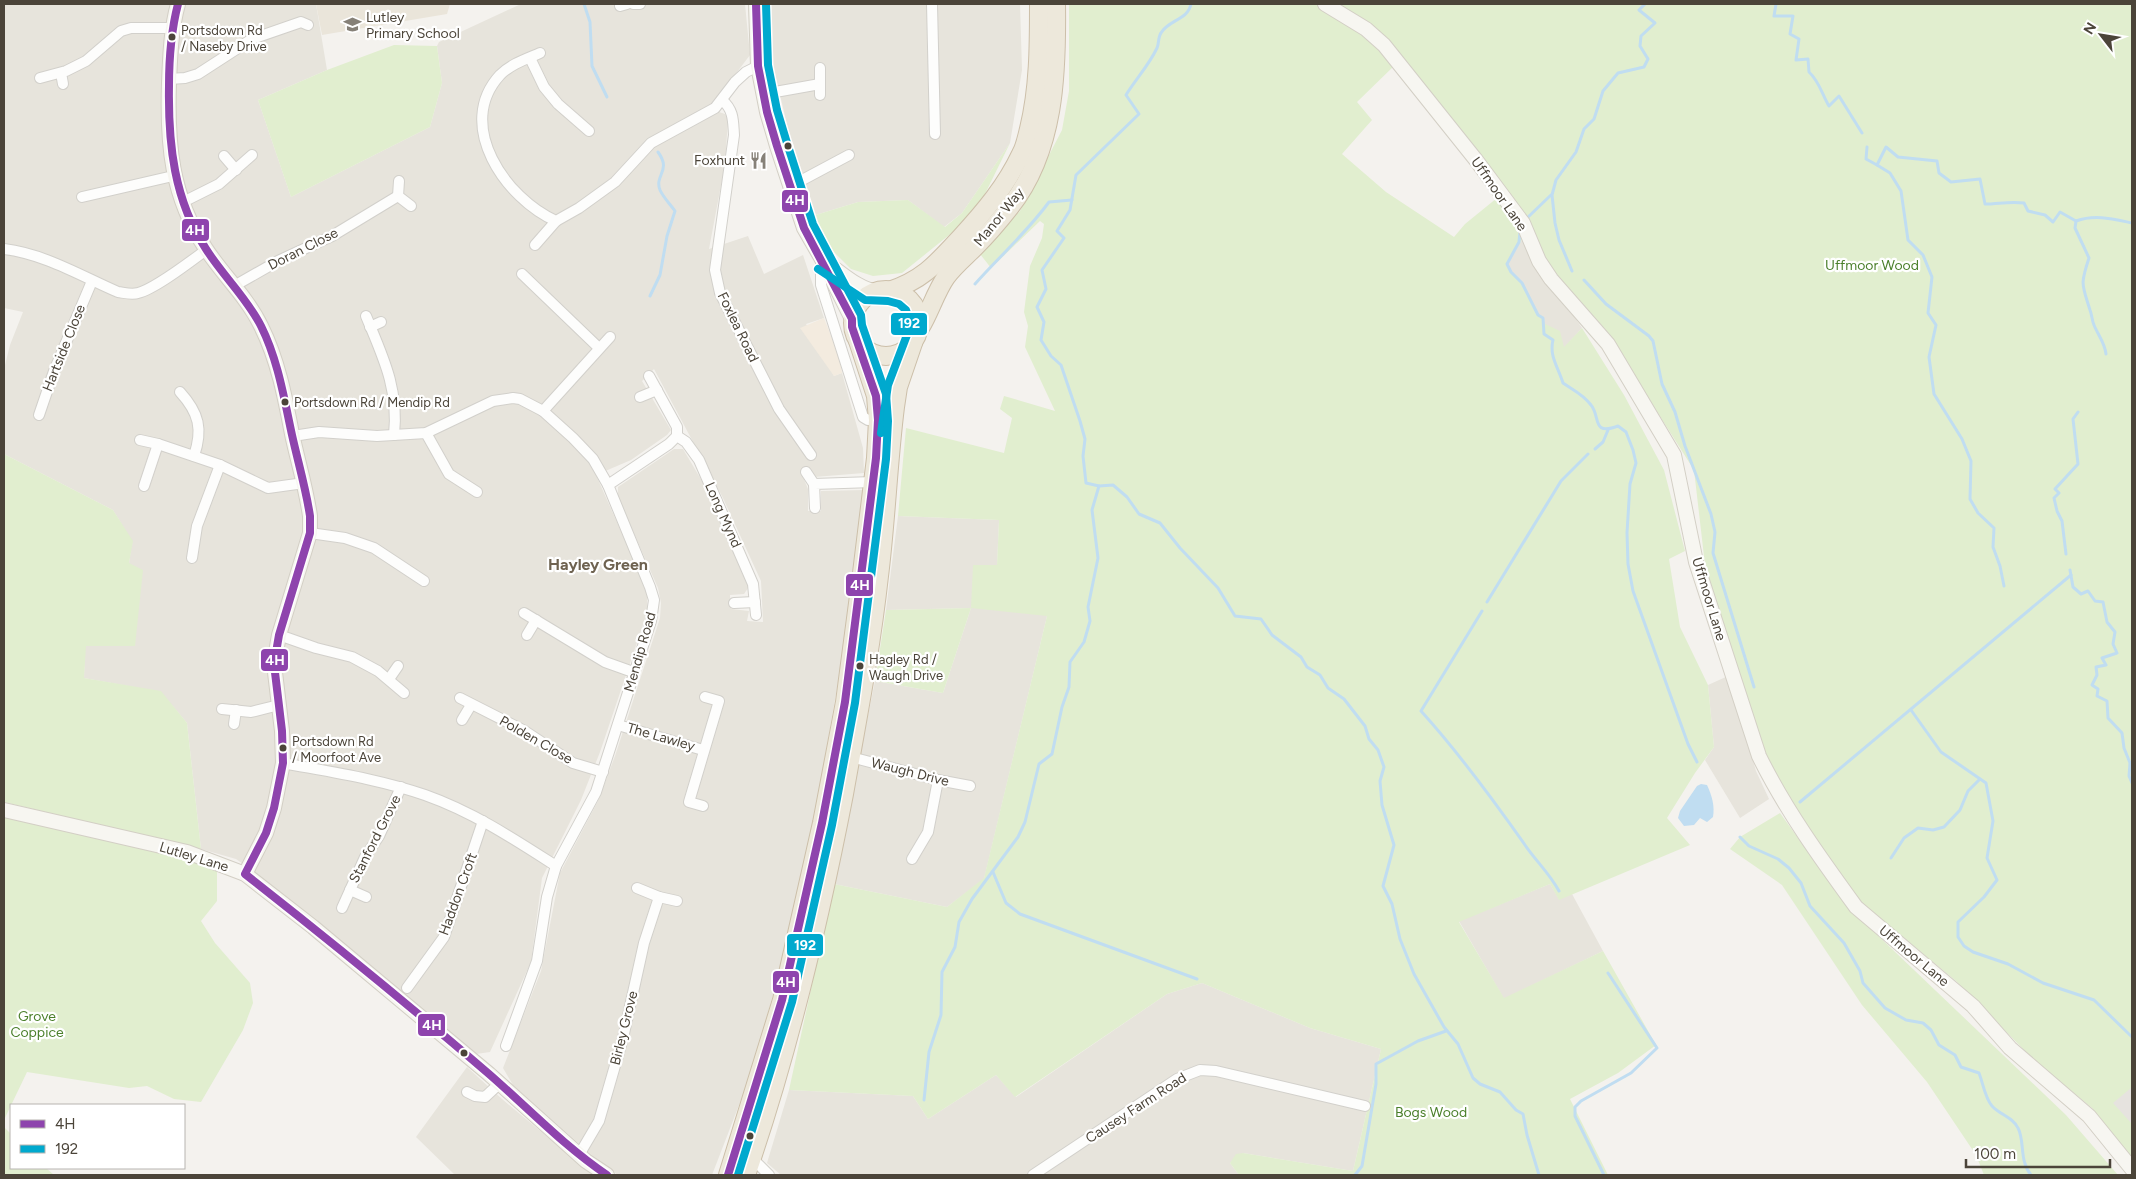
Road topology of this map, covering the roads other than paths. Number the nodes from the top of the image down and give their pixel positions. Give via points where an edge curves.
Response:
1 (178, 4) edge
2 (633, 4) edge
3 (640, 4) edge
4 (756, 4) edge
5 (932, 4) edge
6 (1039, 4) edge
7 (1056, 4) edge
8 (1325, 4) edge
9 (302, 21) dead end
10 (174, 28) junction
11 (540, 53) dead end
12 (530, 58) junction
13 (758, 66) junction
14 (820, 68) dead end
15 (60, 73) junction
16 (40, 78) dead end
17 (169, 79) junction
18 (63, 84) dead end
19 (820, 84) junction
20 (764, 94) junction
21 (820, 96) dead end
22 (722, 100) junction
23 (589, 131) dead end
24 (935, 134) dead end
25 (252, 155) dead end
26 (849, 155) dead end
27 (224, 156) dead end
28 (236, 170) junction
29 (173, 176) junction
30 (399, 181) dead end
31 (790, 186) junction
32 (398, 196) junction
33 (82, 197) dead end
34 (183, 202) junction
35 (411, 206) dead end
36 (556, 221) junction
37 (535, 245) dead end
38 (4, 249) edge
39 (206, 250) junction
40 (822, 259) junction
41 (522, 274) dead end
42 (92, 281) junction
43 (234, 286) junction
44 (883, 291) junction
45 (366, 316) dead end
46 (852, 319) junction
47 (381, 322) dead end
48 (370, 327) junction
49 (610, 336) dead end
50 (917, 336) junction
51 (858, 341) junction
52 (599, 348) junction
53 (649, 376) dead end
54 (657, 390) junction
55 (180, 392) dead end
56 (640, 397) dead end
57 (543, 411) junction
58 (38, 415) dead end
59 (878, 420) junction
60 (426, 433) junction
61 (394, 435) junction
62 (293, 436) junction
63 (678, 436) junction
64 (140, 440) dead end
65 (158, 444) junction
66 (811, 455) dead end
67 (194, 456) junction
68 (220, 465) junction
69 (806, 472) dead end
70 (873, 482) junction
71 (304, 483) junction
72 (814, 484) junction
73 (608, 485) junction
74 (144, 486) dead end
75 (477, 492) dead end
76 (815, 508) dead end
77 (310, 532) junction
78 (192, 558) dead end
79 (424, 581) dead end
80 (755, 602) junction
81 (734, 603) dead end
82 (524, 613) dead end
83 (756, 615) dead end
84 (536, 620) junction
85 (527, 634) dead end
86 (279, 635) junction
87 (398, 666) dead end
88 (633, 672) junction
89 (389, 679) junction
90 (404, 692) dead end
91 (705, 697) dead end
92 (460, 698) dead end
93 (471, 705) junction
94 (279, 706) junction
95 (222, 709) dead end
96 (236, 710) junction
97 (462, 720) dead end
98 (234, 724) dead end
99 (618, 725) junction
100 (704, 750) junction
101 (851, 757) junction
102 (283, 763) junction
103 (603, 772) junction
104 (938, 780) junction
105 (970, 786) dead end
106 (401, 788) junction
107 (703, 806) dead end
108 (4, 810) edge
109 (483, 821) junction
110 (912, 859) dead end
111 (556, 866) junction
112 (245, 874) junction
113 (637, 888) dead end
114 (350, 890) junction
115 (366, 897) dead end
116 (659, 897) junction
117 (677, 901) dead end
118 (342, 908) dead end
119 (407, 988) dead end
120 (506, 1046) dead end
121 (499, 1084) junction
122 (467, 1092) dead end
123 (1365, 1106) dead end
124 (754, 1152) junction
125 (579, 1155) junction
126 (2132, 1169) edge
127 (607, 1175) edge
128 (728, 1175) edge
129 (746, 1175) edge
130 (769, 1175) edge
131 (1033, 1175) edge

1 - 10 street
2 - 3 street
4 - 13 street
5 - 24 street
6 - 44 highway, Manor Way via 1035,106 1018,160 991,205 923,276 905,286
7 - 50 highway, Manor Way via 1053,98 1040,153 1012,205 947,276
8 - 126 street, Uffmoor Lane via 1366,29 1384,45 1476,160 1523,223 1539,261 1551,279 1608,344 1674,455 1696,562 1759,756 1772,782 1842,887 1856,906 1973,1006 2010,1048 2089,1116
9 - 17 street via 252,39 198,74
10 - 15 street via 121,30 86,61
10 - 17 street
11 - 12 street
12 - 23 street via 544,88
12 - 36 street via 508,68 498,77 484,110 483,134 496,168 508,183 546,217
13 - 20 street
13 - 22 street via 735,82
14 - 19 street
15 - 16 street
15 - 18 street
17 - 29 street via 167,127
19 - 20 street
19 - 21 street
20 - 31 street
22 - 36 street via 715,108 651,143 615,182
22 - 66 street, Foxlea Road via 732,114 734,135 715,270 720,293 779,409
25 - 28 street
26 - 31 street
27 - 28 street
28 - 34 street via 219,184
29 - 33 street
29 - 34 street
30 - 32 street
31 - 40 street via 804,228
32 - 35 street
32 - 43 street, Doran Close via 332,236
34 - 39 street
36 - 37 street
38 - 42 street via 38,256
39 - 42 street via 139,293 118,292
39 - 43 street
40 - 44 street via 869,291
40 - 46 street
40 - 59 street via 821,285 863,417
41 - 52 street
42 - 58 street, Hartside Close
43 - 62 street via 261,325 274,356
44 - 46 highway via 864,298 857,305
44 - 50 highway via 904,295 914,304 918,313
45 - 48 street
46 - 51 highway
47 - 48 street
48 - 61 street via 389,370 396,416
49 - 52 street
50 - 51 highway via 902,352 887,356 878,356
50 - 101 highway, Manor Way via 898,387 879,575
51 - 59 highway via 876,396
52 - 57 street
53 - 54 street, Long Mynd
54 - 56 street
54 - 63 street, Long Mynd via 677,427
55 - 67 street via 192,405 199,428
57 - 60 street, Mendip Road via 520,399 502,398
57 - 73 street, Mendip Road via 587,452
59 - 70 highway
60 - 61 street, Mendip Road
60 - 75 street via 449,474
61 - 62 street, Mendip Road via 319,432
62 - 71 street
63 - 73 street
63 - 80 street, Long Mynd via 699,460 753,584
64 - 65 street
65 - 67 street
65 - 74 street
67 - 68 street
68 - 71 street via 268,488
68 - 78 street via 197,526
69 - 72 street
70 - 72 street
70 - 128 highway via 845,702 822,823 782,1000
71 - 77 street
72 - 76 street
73 - 88 street, Mendip Road via 654,600 651,621
77 - 79 street via 374,548
77 - 86 street
80 - 81 street
80 - 83 street, Long Mynd
82 - 84 street
84 - 85 street
84 - 88 street via 605,662
86 - 89 street via 352,657
86 - 94 street via 274,664
87 - 89 street
88 - 99 street, Mendip Road
89 - 90 street
91 - 100 street, The Lawley via 718,701
92 - 93 street, Polden Close
93 - 97 street
93 - 103 street, Polden Close via 523,730 573,762
94 - 96 street via 251,712
94 - 102 street
95 - 96 street
96 - 98 street
99 - 100 street, The Lawley
99 - 103 street, Mendip Road
100 - 107 street, The Lawley via 689,802
101 - 104 street, Waugh Drive
101 - 124 highway, Manor Way via 816,932
102 - 106 street
102 - 112 street via 266,833
103 - 111 street, Mendip Road via 596,792
104 - 105 street, Waugh Drive
104 - 110 street via 928,832
106 - 109 street via 443,802
106 - 114 street, Stanford Grove
108 - 112 street, Lutley Lane via 187,852
109 - 111 street
109 - 119 street, Haddon Croft via 444,938
111 - 120 street, Mendip Road via 547,897 537,961
112 - 121 street, Lutley Lane via 313,926
113 - 116 street
114 - 115 street, Stanford Grove
114 - 118 street, Stanford Grove
116 - 117 street
116 - 125 street, Birley Grove via 644,943 623,1038 599,1121
121 - 122 street via 486,1097
121 - 125 street, Lutley Lane
123 - 131 street, Causey Farm Road via 1200,1070 1177,1079
124 - 129 highway, Manor Way
124 - 130 street via 756,1162
125 - 127 street, Lutley Lane

